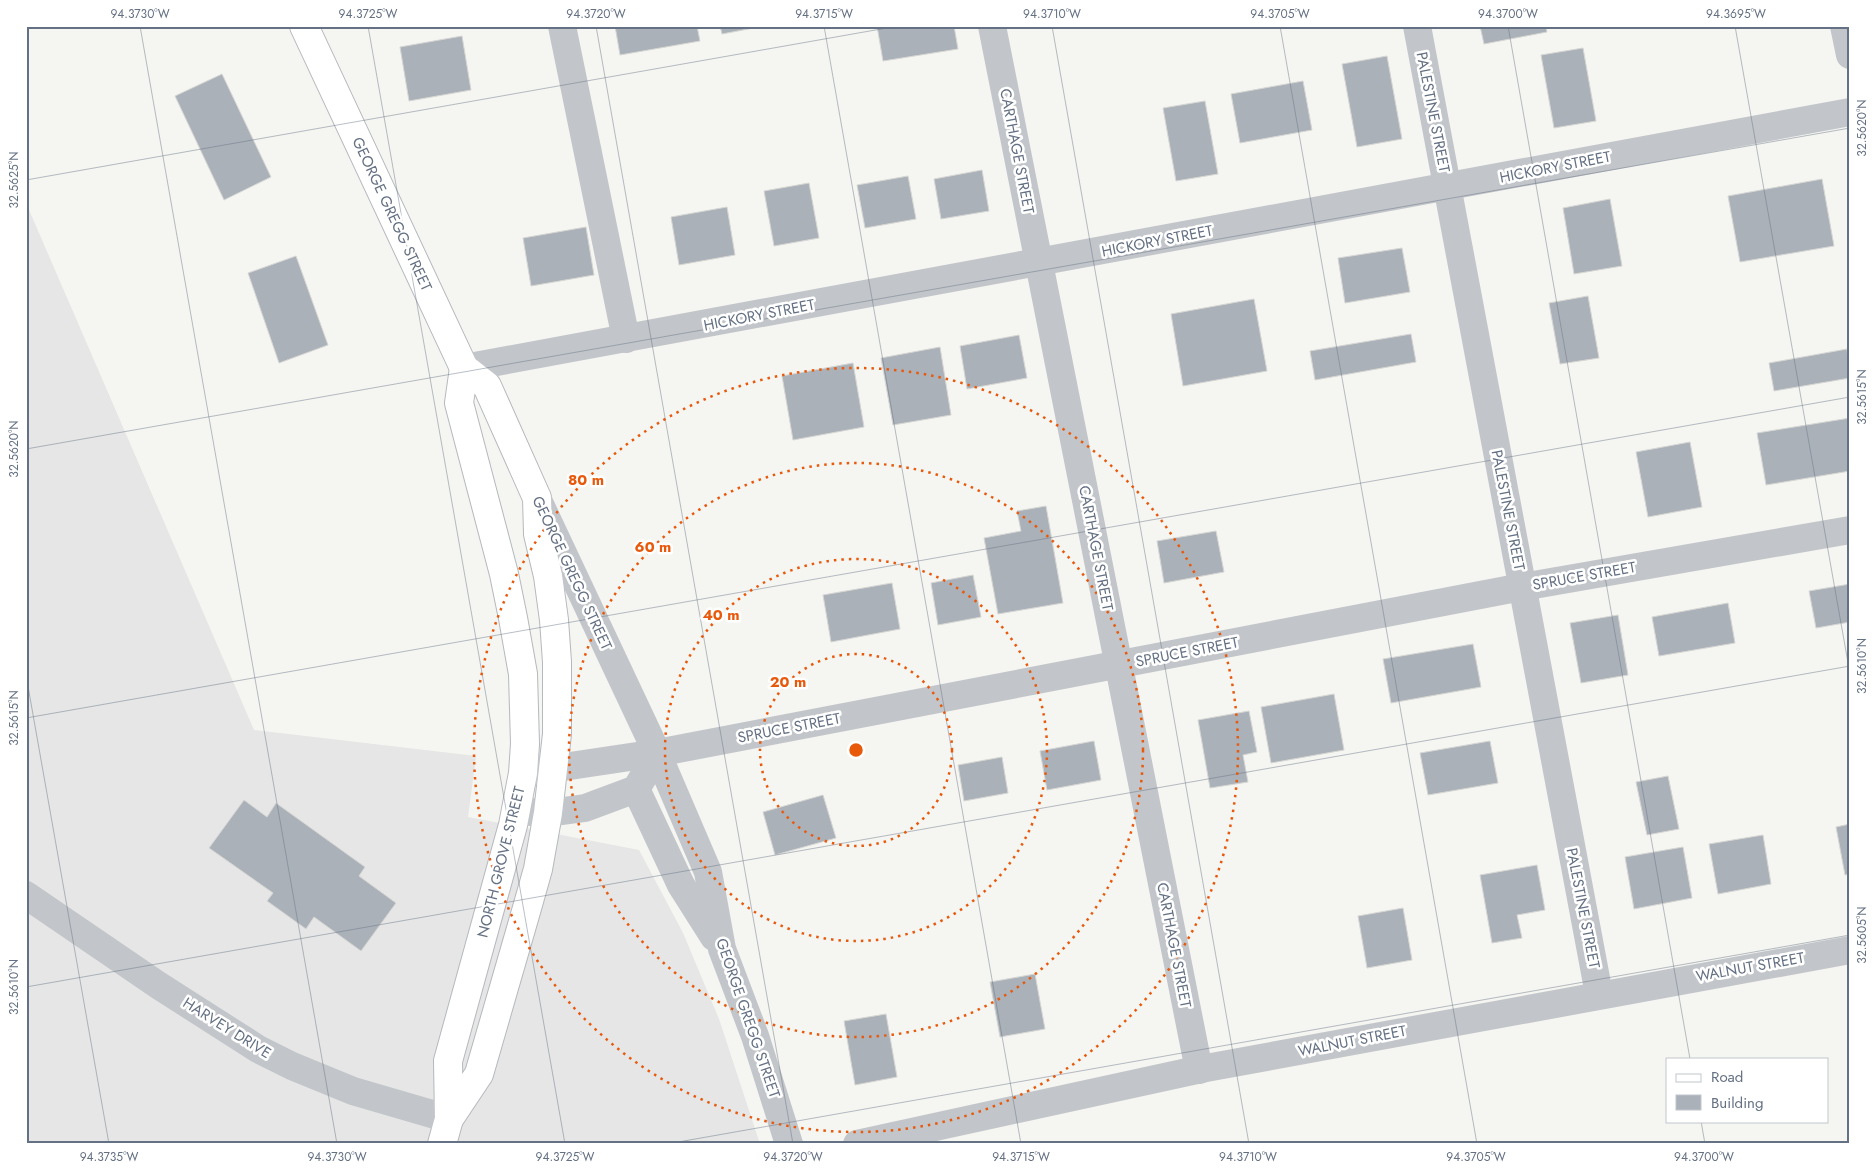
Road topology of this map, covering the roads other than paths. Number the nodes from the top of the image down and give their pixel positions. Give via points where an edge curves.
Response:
1 (304, 26) edge
2 (562, 26) edge
3 (992, 26) edge
4 (1417, 26) edge
5 (1844, 26) edge
6 (1850, 55) edge
7 (1850, 112) edge
8 (1447, 187) junction
9 (1039, 262) junction
10 (626, 339) junction
11 (464, 368) junction
12 (537, 498) junction
13 (1850, 530) edge
14 (1522, 587) junction
15 (1119, 665) junction
16 (657, 753) junction
17 (554, 770) junction
18 (523, 773) junction
19 (636, 789) junction
20 (516, 811) junction
21 (548, 812) junction
22 (26, 895) edge
23 (722, 949) junction
24 (1850, 950) edge
25 (1599, 994) junction
26 (1199, 1070) junction
27 (445, 1131) edge
28 (790, 1144) edge
29 (857, 1144) edge

1 - 11 main road, GEORGE GREGG STREET
2 - 10 street
3 - 9 street, CARTHAGE STREET
4 - 8 street, PALESTINE STREET
5 - 6 street
7 - 8 street, HICKORY STREET
8 - 9 street, HICKORY STREET
8 - 14 street, PALESTINE STREET
9 - 10 street, HICKORY STREET
9 - 15 street, CARTHAGE STREET
10 - 11 street, HICKORY STREET
11 - 12 main road, GEORGE GREGG STREET via 487,386
11 - 18 main road, NORTH GROVE STREET via 459,403 504,574 523,674 526,716
12 - 16 street, GEORGE GREGG STREET
12 - 17 main road via 538,534 548,576 558,662
13 - 14 street, SPRUCE STREET
14 - 15 street, SPRUCE STREET
14 - 25 street, PALESTINE STREET
15 - 16 street, SPRUCE STREET
15 - 26 street, CARTHAGE STREET
16 - 17 street, SPRUCE STREET
16 - 19 street
16 - 23 street, GEORGE GREGG STREET via 708,872
17 - 18 street, SPRUCE STREET
17 - 21 main road
18 - 20 main road, NORTH GROVE STREET
19 - 21 street via 585,808
19 - 23 street via 680,884
20 - 21 street
20 - 27 main road, NORTH GROVE STREET via 448,1061
21 - 27 main road via 538,869 479,1074
22 - 27 street, HARVEY DRIVE via 258,1049
23 - 28 street, GEORGE GREGG STREET via 755,1036
24 - 25 street, WALNUT STREET
25 - 26 street, WALNUT STREET
26 - 29 street, WALNUT STREET

